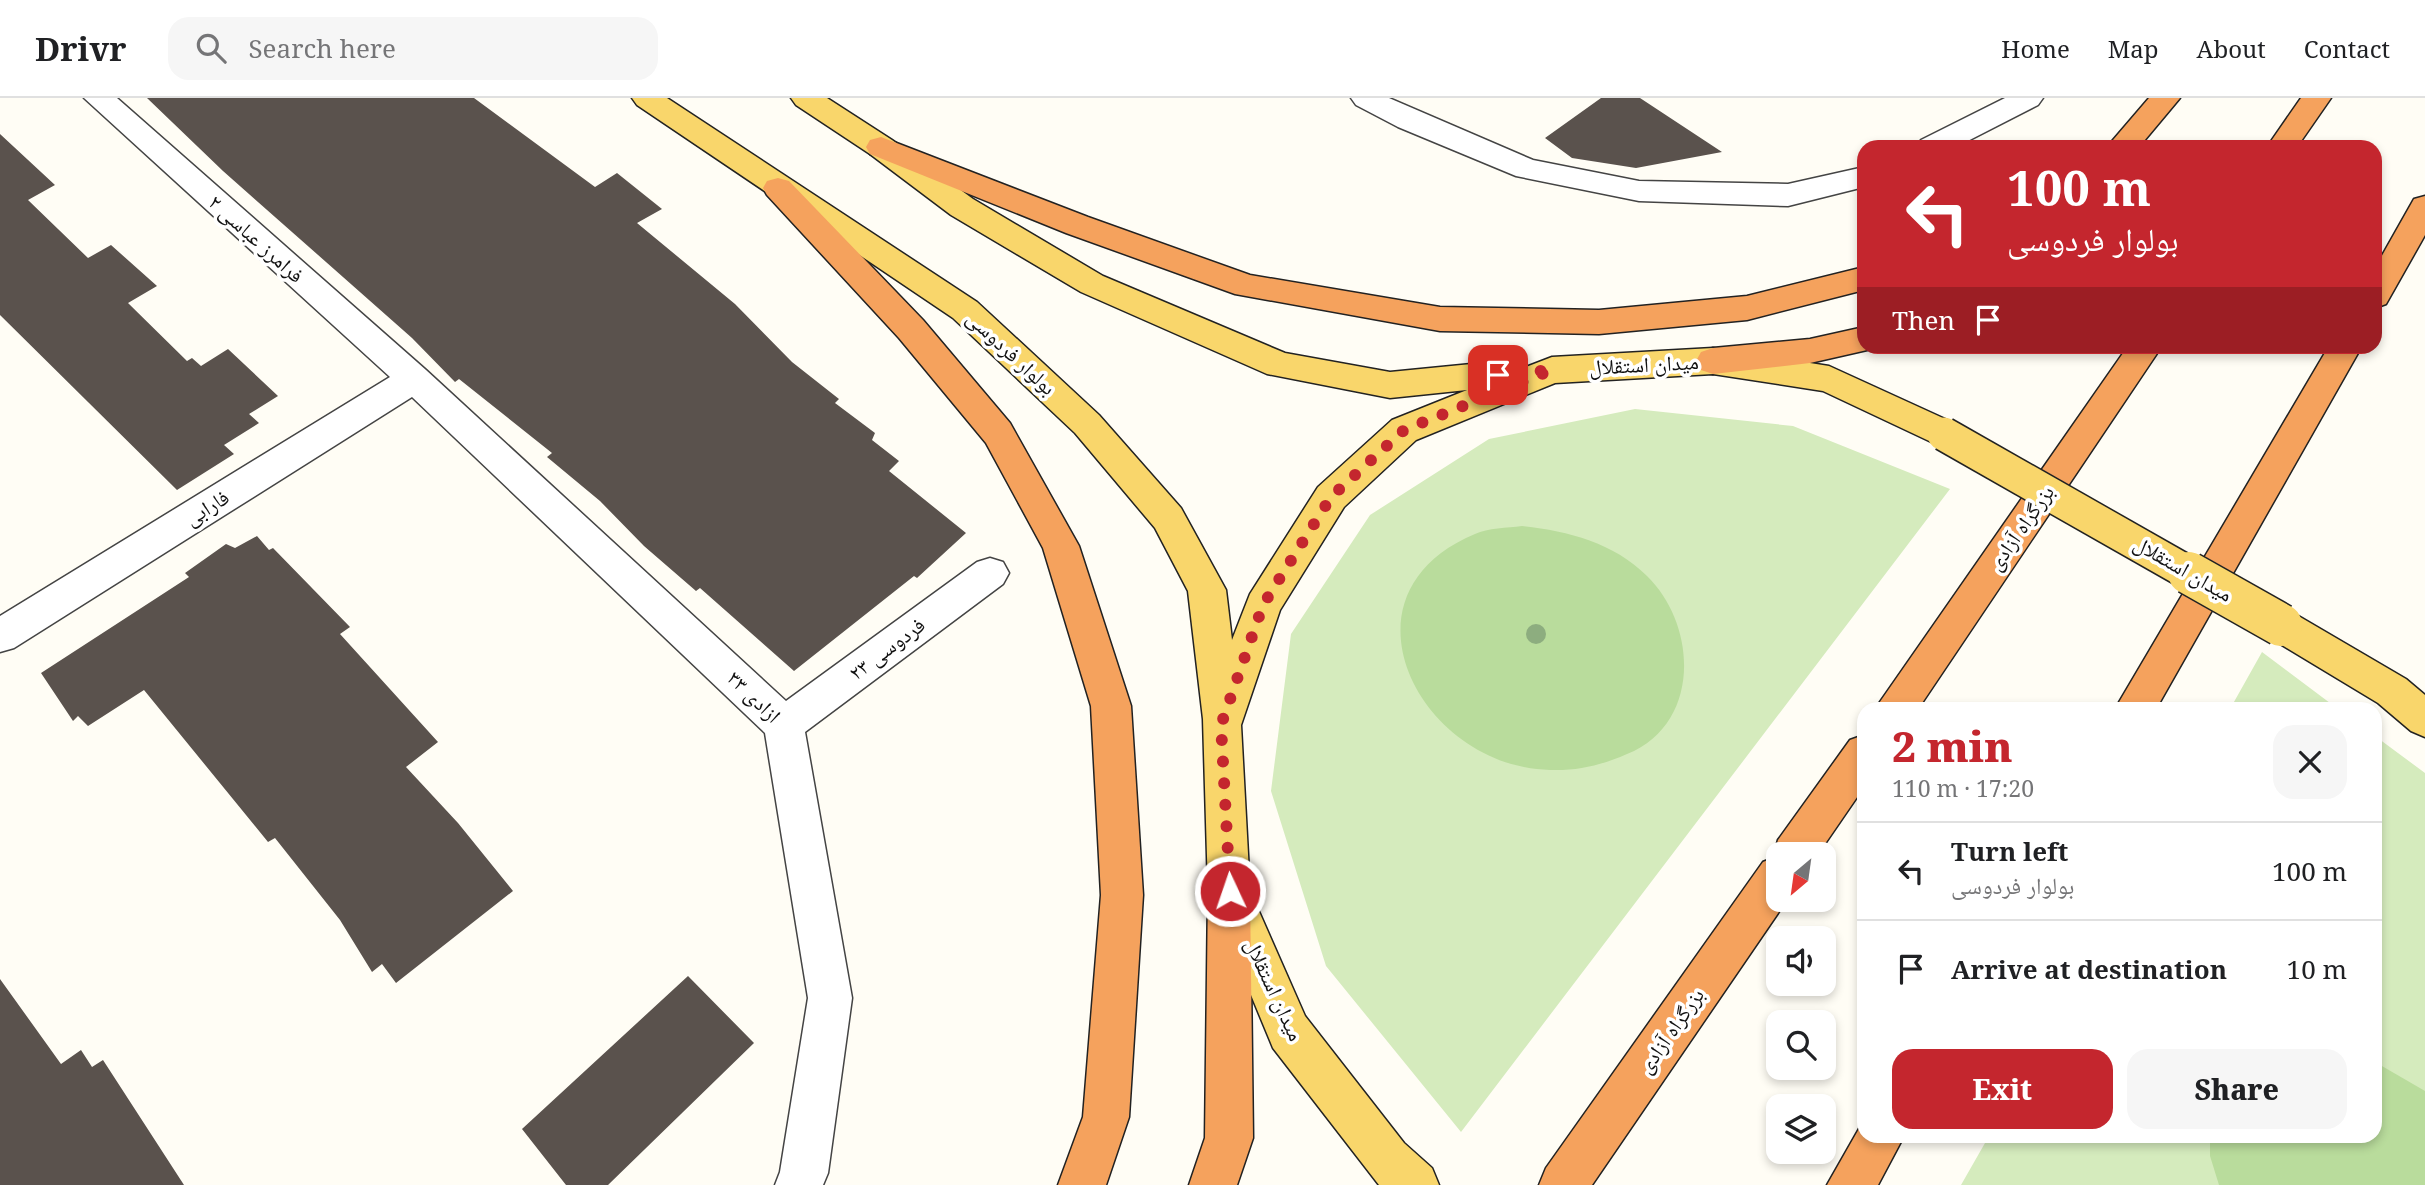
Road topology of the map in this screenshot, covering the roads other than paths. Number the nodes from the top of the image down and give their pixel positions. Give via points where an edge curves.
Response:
1 (99, 98) edge
2 (647, 98) edge
3 (806, 98) edge
4 (1366, 98) edge
5 (2028, 98) edge
6 (2165, 98) edge
7 (2316, 98) edge
8 (1947, 140) edge
9 (2128, 140) edge
10 (2287, 140) edge
11 (881, 147) junction
12 (1857, 179) edge
13 (778, 188) junction
14 (2425, 207) edge
15 (1857, 280) edge
16 (2382, 284) edge
17 (1857, 341) edge
18 (2140, 354) edge
19 (2341, 354) edge
20 (1713, 361) junction
21 (1552, 370) junction
22 (414, 379) junction
23 (990, 573) dead end
24 (0, 636) edge
25 (1900, 702) edge
26 (2139, 702) edge
27 (2425, 719) edge
28 (784, 725) junction
29 (1221, 725) junction
30 (1857, 763) edge
31 (1801, 842) edge
32 (1230, 891) junction
33 (1766, 893) edge
34 (1877, 1143) edge
35 (1401, 1173) edge
36 (799, 1185) edge
37 (1082, 1185) edge
38 (1213, 1185) edge
39 (1563, 1185) edge
40 (1851, 1185) edge

1 - 22 street, فرامرز عباسی ۲
2 - 13 main road, بولوار فردوسی
3 - 11 main road
4 - 12 street via 1527,169 1639,191 1788,195
5 - 8 street
6 - 9 highway
7 - 10 highway
11 - 15 highway via 1246,286 1440,319 1599,322 1747,308
11 - 21 main road via 962,207 1092,285 1279,365 1390,385
13 - 29 main road, بولوار فردوسی via 965,310 1087,424 1168,518 1207,590
13 - 37 highway via 911,329 998,433 1061,546 1111,706 1122,895 1105,1116
14 - 16 highway
17 - 20 highway via 1810,351
18 - 25 highway, بزرگراه آزادی
19 - 26 highway
20 - 21 main road, میدان استقلال
20 - 27 main road, میدان استقلال, bridge via 1829,379 1944,434 2281,625 2392,691
21 - 29 main road, میدان استقلال via 1404,430 1331,497 1263,605
22 - 24 street, فارابی
22 - 28 street, ازادی ۳۳
23 - 28 street, فردوسی ۲۳
28 - 36 street, ازادی ۳۳ via 830,998
29 - 32 main road, میدان استقلال
30 - 31 highway
32 - 35 main road, میدان استقلال via 1289,1032
32 - 38 highway via 1229,1138
33 - 39 highway, بزرگراه آزادی
34 - 40 highway

